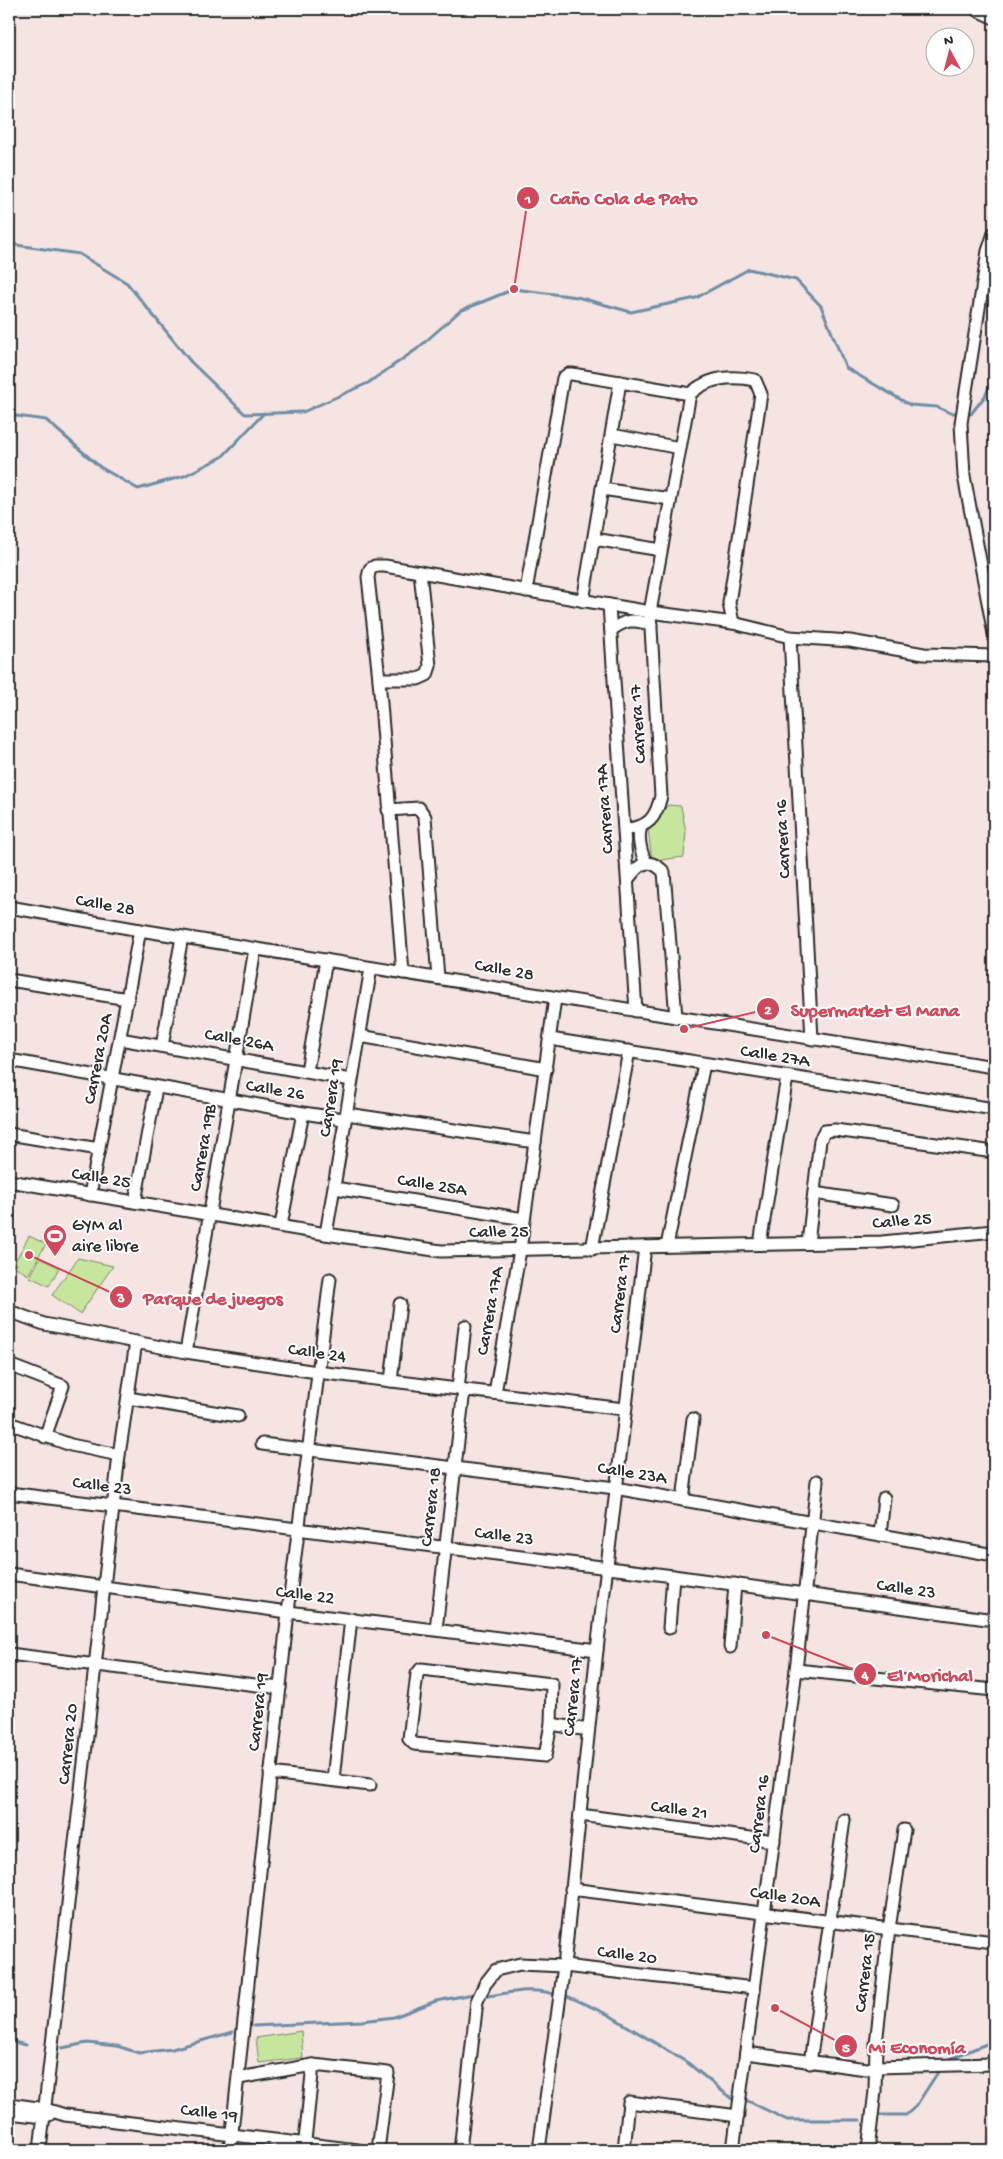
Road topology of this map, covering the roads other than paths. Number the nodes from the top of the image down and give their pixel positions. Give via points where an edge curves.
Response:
1 (976, 9) edge
2 (994, 18) edge
3 (994, 233) edge
4 (620, 382) junction
5 (690, 394) junction
6 (612, 435) junction
7 (680, 448) junction
8 (602, 489) junction
9 (670, 499) junction
10 (594, 539) junction
11 (661, 550) junction
12 (420, 572) junction
13 (526, 591) junction
14 (583, 600) junction
15 (609, 605) junction
16 (650, 612) junction
17 (733, 623) junction
18 (651, 626) junction
19 (611, 630) junction
20 (994, 634) edge
21 (790, 637) junction
22 (994, 656) edge
23 (379, 679) junction
24 (388, 810) junction
25 (641, 827) junction
26 (625, 829) junction
27 (647, 863) junction
28 (628, 879) junction
29 (9, 907) edge
30 (140, 930) junction
31 (182, 937) junction
32 (255, 949) junction
33 (326, 960) junction
34 (371, 968) junction
35 (403, 973) junction
36 (438, 978) junction
37 (9, 980) edge
38 (555, 998) junction
39 (128, 999) junction
40 (636, 1011) junction
41 (676, 1017) junction
42 (360, 1036) junction
43 (550, 1038) junction
44 (120, 1039) junction
45 (812, 1039) junction
46 (162, 1046) junction
47 (629, 1050) junction
48 (236, 1059) junction
49 (9, 1060) edge
50 (704, 1064) junction
51 (994, 1067) edge
52 (546, 1069) junction
53 (307, 1071) junction
54 (787, 1078) junction
55 (112, 1079) junction
56 (352, 1080) junction
57 (156, 1088) junction
58 (230, 1101) junction
59 (994, 1109) edge
60 (304, 1113) junction
61 (348, 1114) junction
62 (9, 1134) edge
63 (535, 1142) junction
64 (99, 1149) junction
65 (994, 1152) edge
66 (9, 1181) edge
67 (334, 1188) junction
68 (814, 1193) junction
69 (90, 1195) junction
70 (135, 1202) junction
71 (893, 1205) dead end
72 (210, 1214) junction
73 (524, 1219) junction
74 (281, 1225) junction
75 (994, 1231) edge
76 (326, 1234) junction
77 (808, 1243) junction
78 (760, 1244) junction
79 (667, 1246) junction
80 (645, 1247) junction
81 (592, 1249) junction
82 (520, 1250) junction
83 (330, 1279) dead end
84 (400, 1304) dead end
85 (9, 1311) edge
86 (465, 1326) dead end
87 (136, 1342) junction
88 (186, 1352) junction
89 (9, 1365) edge
90 (317, 1372) junction
91 (391, 1381) junction
92 (461, 1389) junction
93 (494, 1393) junction
94 (128, 1398) junction
95 (624, 1409) junction
96 (238, 1416) dead end
97 (693, 1419) dead end
98 (9, 1423) edge
99 (45, 1437) junction
100 (262, 1444) dead end
101 (308, 1450) junction
102 (120, 1456) junction
103 (454, 1470) junction
104 (817, 1481) dead end
105 (615, 1488) junction
106 (9, 1493) edge
107 (884, 1498) dead end
108 (683, 1500) junction
109 (114, 1506) junction
110 (812, 1522) junction
111 (298, 1529) junction
112 (880, 1534) junction
113 (445, 1547) junction
114 (994, 1555) edge
115 (607, 1567) junction
116 (9, 1574) edge
117 (673, 1576) junction
118 (735, 1584) junction
119 (104, 1587) junction
120 (804, 1593) junction
121 (288, 1612) junction
122 (351, 1619) junction
123 (994, 1620) edge
124 (668, 1628) dead end
125 (436, 1629) junction
126 (730, 1647) dead end
127 (597, 1650) junction
128 (9, 1654) edge
129 (96, 1664) junction
130 (796, 1670) junction
131 (280, 1688) junction
132 (994, 1690) edge
133 (552, 1724) junction
134 (588, 1730) junction
135 (270, 1773) junction
136 (333, 1780) junction
137 (370, 1785) dead end
138 (580, 1815) junction
139 (844, 1820) dead end
140 (904, 1830) dead end
141 (774, 1841) junction
142 (572, 1889) junction
143 (764, 1912) junction
144 (829, 1921) junction
145 (889, 1929) junction
146 (994, 1942) edge
147 (564, 1966) junction
148 (754, 1988) junction
149 (746, 2053) junction
150 (810, 2063) junction
151 (994, 2064) edge
152 (313, 2065) junction
153 (876, 2067) junction
154 (239, 2078) junction
155 (9, 2104) edge
156 (9, 2113) edge
157 (48, 2113) junction
158 (738, 2116) junction
159 (232, 2135) junction
160 (305, 2147) edge
161 (40, 2150) edge
162 (230, 2150) edge
163 (358, 2150) edge
164 (378, 2150) edge
165 (460, 2150) edge
166 (539, 2150) edge
167 (624, 2150) edge
168 (733, 2150) edge
169 (868, 2150) edge

1 - 2 street
3 - 20 street via 988,251 961,423 964,476
4 - 5 street
4 - 6 street
4 - 13 street via 572,374 563,378
5 - 7 street, Carrera 17
5 - 17 street via 699,386 724,377 739,376 756,380 761,394 730,603
6 - 7 street
6 - 8 street
7 - 9 street, Carrera 17
8 - 9 street
8 - 10 street
9 - 11 street, Carrera 17
10 - 11 street
10 - 14 street
11 - 16 street, Carrera 17
12 - 13 street
12 - 23 street via 430,666 427,675 418,679
12 - 23 street via 385,566 370,569 368,577
13 - 14 street
14 - 15 street
15 - 16 street
15 - 19 street, Carrera 17A
16 - 17 street
16 - 18 street, Carrera 17
17 - 21 street
18 - 19 street via 634,620 620,623
18 - 25 street, Carrera 17 via 661,796 653,817
19 - 26 street, Carrera 17A
21 - 22 street via 850,641 924,654
21 - 45 street, Carrera 16
23 - 24 street
24 - 35 street
24 - 36 street via 420,808 425,817
25 - 26 street
25 - 27 street via 642,854
26 - 28 street, Carrera 17A
27 - 28 street via 638,866
27 - 41 street via 658,866 666,879
28 - 40 street, Carrera 17A
29 - 30 street, Calle 28
30 - 31 street, Calle 28
30 - 39 street, Carrera 20A
31 - 32 street, Calle 28
31 - 46 street
32 - 33 street, Calle 28
32 - 48 street, Carrera 19B
33 - 34 street, Calle 28
33 - 53 street
34 - 35 street, Calle 28
34 - 42 street, Carrera 19
35 - 36 street, Calle 28
36 - 38 street, Calle 28
37 - 39 street
38 - 40 street, Calle 28
38 - 43 street, Carrera 17A
39 - 44 street, Carrera 20A
40 - 41 street, Calle 28
41 - 45 street, Calle 28
42 - 52 street
42 - 56 street, Carrera 19
43 - 47 street, Calle 27A
43 - 52 street, Carrera 17A
44 - 46 street, Calle 26A
44 - 55 street, Carrera 20A
45 - 51 street, Calle 28
46 - 48 street, Calle 26A
47 - 50 street, Calle 27A
47 - 81 street, Carrera 17
48 - 53 street, Calle 26A
48 - 58 street, Carrera 19B
49 - 55 street, Calle 26
50 - 54 street, Calle 27A
50 - 79 street
52 - 63 street, Carrera 17A
53 - 56 street, Calle 26A
54 - 59 street, Calle 27A
54 - 78 street
55 - 57 street, Calle 26
55 - 64 street, Carrera 20A
56 - 61 street, Carrera 19
57 - 58 street, Calle 26
57 - 70 street
58 - 60 street, Calle 26
58 - 72 street, Carrera 19B
60 - 61 street, Calle 26 via 343,1119
60 - 74 street
61 - 63 street, Calle 26
61 - 67 street, Carrera 19
62 - 64 street
63 - 73 street, Carrera 17A
64 - 69 street, Carrera 20A
65 - 68 street via 825,1131 820,1140
66 - 69 street, Calle 25
67 - 73 street, Calle 25A
67 - 76 street, Carrera 19
68 - 71 street
68 - 77 street
69 - 70 street, Calle 25
70 - 72 street, Calle 25
72 - 74 street, Calle 25
72 - 88 street, Carrera 19B
73 - 82 street, Carrera 17A
74 - 76 street, Calle 25
75 - 77 street, Calle 25 via 882,1242
76 - 82 street, Calle 25 via 441,1251
77 - 78 street, Calle 25
78 - 79 street, Calle 25
79 - 80 street, Calle 25
80 - 81 street, Calle 25
80 - 95 street, Carrera 17
81 - 82 street, Calle 25
82 - 93 street, Carrera 17A
83 - 90 street, Carrera 19
84 - 91 street
85 - 87 street, Calle 24 via 44,1324
86 - 92 street, Carrera 18
87 - 88 street, Calle 24
87 - 94 street, Carrera 20
88 - 90 street, Calle 24
89 - 99 street via 63,1386
90 - 91 street, Calle 24
90 - 101 street, Carrera 19
91 - 92 street, Calle 24
92 - 93 street, Calle 24
92 - 103 street, Carrera 18
93 - 95 street, Calle 24
94 - 96 street
94 - 102 street, Carrera 20
95 - 105 street, Carrera 17
97 - 108 street
98 - 99 street
99 - 102 street
100 - 101 street, Calle 23A
101 - 103 street, Calle 23A
101 - 111 street, Carrera 19
102 - 109 street, Carrera 20
103 - 105 street, Calle 23A
103 - 113 street, Carrera 18
104 - 110 street, Carrera 16
105 - 108 street, Calle 23A
105 - 115 street, Carrera 17
106 - 109 street, Calle 23
107 - 112 street
108 - 110 street, Calle 23A
109 - 111 street, Calle 23
109 - 119 street, Carrera 20
110 - 112 street, Calle 23A
110 - 120 street, Carrera 16
111 - 113 street, Calle 23
111 - 121 street, Carrera 19
112 - 114 street, Calle 23A
113 - 115 street, Calle 23
113 - 125 street, Carrera 18
115 - 117 street, Calle 23
115 - 127 street, Carrera 17
116 - 119 street, Calle 22
117 - 118 street, Calle 23
117 - 124 street
118 - 120 street, Calle 23
118 - 126 street
119 - 121 street, Calle 22
119 - 129 street, Carrera 20
120 - 123 street, Calle 23
120 - 130 street, Carrera 16
121 - 122 street, Calle 22
121 - 131 street, Carrera 19
122 - 125 street, Calle 22
122 - 136 street
125 - 127 street, Calle 22
127 - 134 street, Carrera 17
128 - 129 street
129 - 131 street
129 - 157 street, Carrera 20
130 - 132 street
130 - 141 street, Carrera 16
131 - 135 street, Carrera 19
133 - 133 street via 552,1684 425,1669 417,1674 409,1739 414,1744 540,1757 545,1756
133 - 134 street
134 - 138 street, Carrera 17
135 - 136 street
135 - 154 street, Carrera 19
136 - 137 street
138 - 141 street, Calle 21
138 - 142 street, Carrera 17
139 - 144 street
140 - 145 street, Carrera 15
141 - 143 street, Carrera 16
142 - 143 street, Calle 20A
142 - 147 street, Carrera 17
143 - 144 street, Calle 20A
143 - 148 street, Carrera 16
144 - 145 street, Calle 20A
144 - 150 street
145 - 146 street, Calle 20A
145 - 153 street, Carrera 15
147 - 148 street, Calle 20
147 - 165 street, Calle 20 via 520,1964 496,1970 484,1984 477,2001
147 - 166 street, Carrera 17
148 - 149 street, Carrera 16
149 - 150 street
149 - 158 street, Carrera 16
150 - 153 street via 867,2069
151 - 153 street
152 - 154 street
152 - 160 street
152 - 164 street via 388,2073
153 - 169 street, Carrera 15
154 - 159 street, Carrera 19
155 - 157 street, Calle 19
156 - 157 street, Calle 19
157 - 159 street, Calle 19
157 - 161 street, Carrera 20
158 - 167 street via 629,2102
158 - 168 street, Carrera 16
159 - 160 street, Calle 19
159 - 162 street, Carrera 19
160 - 163 street, Calle 19

